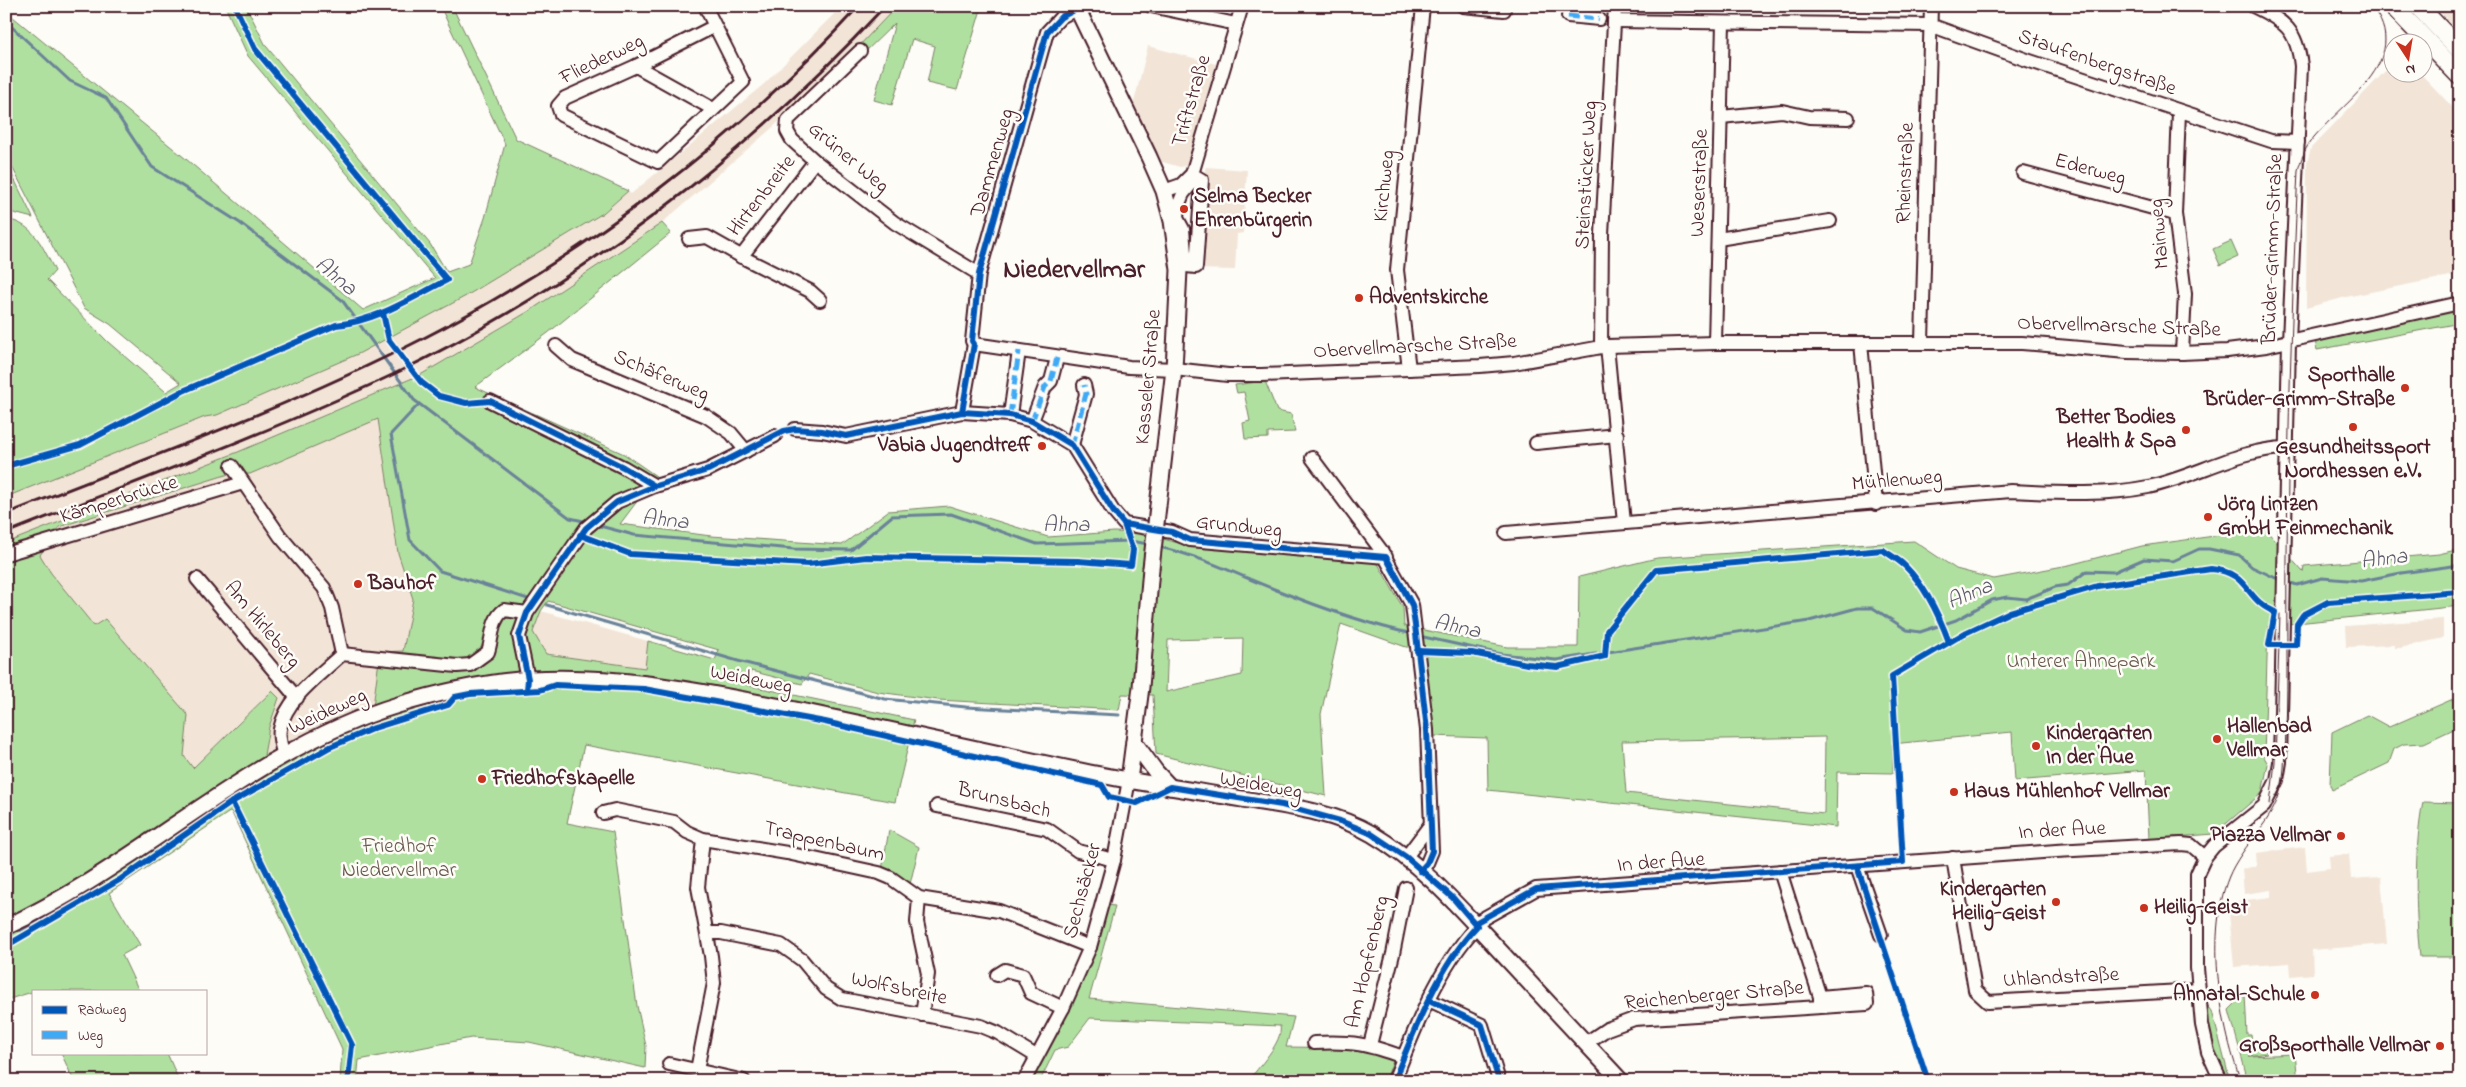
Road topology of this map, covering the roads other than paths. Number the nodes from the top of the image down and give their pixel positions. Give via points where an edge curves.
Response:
1 (705, 6) edge
2 (1151, 6) edge
3 (1242, 6) edge
4 (1424, 6) edge
5 (1463, 6) edge
6 (1615, 6) edge
7 (1931, 6) edge
8 (2253, 6) edge
9 (2393, 6) edge
10 (2418, 6) edge
11 (1078, 7) edge
12 (1504, 10) dead end
13 (1568, 16) dead end
14 (1598, 19) dead end
15 (1614, 21) junction
16 (1723, 23) junction
17 (1236, 24) junction
18 (1930, 25) junction
19 (715, 26) junction
20 (2460, 50) edge
21 (860, 51) dead end
22 (636, 66) junction
23 (2460, 76) edge
24 (712, 109) junction
25 (2179, 112) junction
26 (1721, 117) junction
27 (1848, 118) dead end
28 (2298, 142) junction
29 (815, 161) junction
30 (2023, 173) dead end
31 (1164, 191) junction
32 (2175, 214) junction
33 (1830, 221) dead end
34 (689, 239) dead end
35 (1718, 239) junction
36 (741, 256) junction
37 (1191, 267) joint
38 (978, 274) junction
39 (820, 300) dead end
40 (2460, 303) edge
41 (2289, 341) junction
42 (1861, 342) junction
43 (1922, 342) junction
44 (973, 343) junction
45 (1715, 343) junction
46 (556, 346) dead end
47 (1604, 347) junction
48 (1019, 351) junction
49 (2182, 353) junction
50 (1056, 358) junction
51 (1174, 369) junction
52 (1409, 369) junction
53 (1084, 385) dead end
54 (490, 401) dead end
55 (962, 412) junction
56 (1010, 415) junction
57 (1032, 421) junction
58 (795, 429) dead end
59 (1617, 435) junction
60 (775, 436) dead end
61 (1536, 444) dead end
62 (1072, 445) junction
63 (2287, 448) junction
64 (746, 451) junction
65 (1312, 458) dead end
66 (232, 466) dead end
67 (243, 483) junction
68 (655, 486) junction
69 (1876, 504) junction
70 (1624, 523) junction
71 (1506, 533) dead end
72 (6, 554) edge
73 (1386, 557) junction
74 (198, 579) dead end
75 (526, 613) junction
76 (342, 654) junction
77 (528, 679) junction
78 (297, 698) junction
79 (1134, 742) junction
80 (284, 756) junction
81 (1128, 780) junction
82 (1170, 787) junction
83 (937, 806) dead end
84 (603, 812) dead end
85 (1430, 825) junction
86 (702, 839) junction
87 (1406, 857) junction
88 (2205, 857) junction
89 (1953, 858) junction
90 (1114, 860) junction
91 (1857, 866) junction
92 (1420, 871) junction
93 (1780, 871) junction
94 (1406, 888) dead end
95 (919, 898) junction
96 (1476, 924) junction
97 (6, 927) edge
98 (707, 933) junction
99 (1881, 935) dead end
100 (1090, 947) junction
101 (997, 974) dead end
102 (2199, 990) junction
103 (1430, 1000) junction
104 (1063, 1008) junction
105 (922, 1015) junction
106 (1314, 1043) dead end
107 (1586, 1043) junction
108 (1370, 1045) junction
109 (1036, 1056) junction
110 (1403, 1057) junction
111 (669, 1064) dead end
112 (698, 1070) junction
113 (744, 1081) edge
114 (1024, 1081) edge
115 (1394, 1081) edge
116 (1500, 1081) edge
117 (1621, 1081) edge
118 (2221, 1081) edge

1 - 19 street
2 - 17 street
3 - 17 street, Triftstraße
4 - 52 street, Kirchweg via 1396,270
5 - 12 street
6 - 15 street, Steinstücker Weg
7 - 18 street, Rheinstraße
8 - 28 street, Brüder-Grimm-Straße via 2278,18 2291,30 2300,48
9 - 23 highway
10 - 20 highway
11 - 31 main road, Kasseler Straße
11 - 38 street, Dammenweg via 1060,17 1047,32
13 - 14 street
15 - 16 street, Staufenbergstraße
15 - 47 street, Steinstücker Weg via 1602,234
16 - 18 street, Staufenbergstraße
16 - 26 street, Weserstraße
17 - 31 street, Triftstraße via 1192,174 1181,185
18 - 25 street, Staufenbergstraße
18 - 43 street, Rheinstraße
19 - 22 street, Fliederweg
19 - 24 street via 744,82
21 - 29 street, Grüner Weg via 788,120 792,140
22 - 24 street
22 - 24 street, Fliederweg via 565,98 558,106 562,115 658,162
25 - 28 street, Staufenbergstraße via 2271,141
25 - 32 street, Mainweg
26 - 27 street via 1782,111 1809,117
26 - 35 street, Weserstraße
28 - 41 street, Brüder-Grimm-Straße
29 - 36 street, Hirtenbreite
29 - 38 street, Grüner Weg via 895,223
30 - 32 street, Ederweg
31 - 51 main road, Kasseler Straße via 1179,270
32 - 49 street, Mainweg via 2186,294
33 - 35 street
34 - 36 street, Hirtenbreite via 707,237
35 - 45 street, Weserstraße
36 - 39 street, Hirtenbreite via 810,291
37 - 37 street via 1186,266 1183,229 1177,218 1183,194 1197,177 1202,180 1196,267
38 - 44 street, Dammenweg
40 - 41 street, Obervellmarsche Straße
41 - 49 street, Obervellmarsche Straße via 2227,352
41 - 63 street, Brüder-Grimm-Straße
42 - 43 street, Obervellmarsche Straße
42 - 45 street, Obervellmarsche Straße
42 - 69 street
43 - 49 street, Obervellmarsche Straße via 2022,343
44 - 48 street, Obervellmarsche Straße
44 - 55 street, Dammenweg
45 - 47 street, Obervellmarsche Straße
46 - 64 street, Schäferweg via 572,360 706,416 731,433
47 - 52 street, Obervellmarsche Straße via 1514,363
47 - 59 street, Steinstücker Weg
48 - 50 street, Obervellmarsche Straße
48 - 56 street
50 - 51 street, Obervellmarsche Straße
50 - 57 street via 1051,381 1045,387
51 - 52 street, Obervellmarsche Straße via 1228,375
51 - 79 main road, Kasseler Straße, bridge
53 - 62 street via 1086,394
54 - 68 street
55 - 56 street
55 - 58 street via 846,436
56 - 57 street
57 - 62 street
59 - 61 street
59 - 70 street, Steinstücker Weg
60 - 64 street
62 - 73 street, Grundweg via 1124,524 1172,532 1190,540
63 - 69 street, Mühlenweg via 2251,451 2176,479 2122,491 2071,494 2012,491
63 - 88 street, Brüder-Grimm-Straße via 2281,726 2276,780 2264,806
64 - 68 street via 708,470
65 - 73 street
66 - 67 street
67 - 72 street, Kämperbrücke
67 - 76 street via 280,536 324,588
68 - 75 street via 617,502 590,523
69 - 70 street, Mühlenweg
70 - 71 street, Mühlenweg
73 - 85 street via 1412,605 1427,730
74 - 78 street, Am Hirleberg
75 - 76 street via 504,610 498,615 488,652 470,665
75 - 77 street via 519,636
76 - 78 street
77 - 80 main road, Weideweg via 464,688 391,707 320,735
77 - 81 main road, Weideweg via 648,682 863,723
78 - 80 street via 285,714 280,729
79 - 81 main road, Kasseler Straße
79 - 82 main road
80 - 97 main road, Weideweg via 97,876
81 - 82 main road, Weideweg
81 - 90 street, Sechsäcker
82 - 87 main road, Weideweg via 1282,805 1326,816 1370,833
83 - 90 street, Brunsbach via 1047,829 1078,851
84 - 86 street, Trappenbaum via 615,810 674,822
85 - 87 street
85 - 92 street via 1432,851
86 - 95 street, Trappenbaum via 879,873
86 - 98 street via 698,887
87 - 92 main road, Weideweg
88 - 89 street, In der Aue via 2191,845 2181,844
88 - 102 street, Brüder-Grimm-Straße via 2197,874 2195,893
89 - 91 street, In der Aue
89 - 102 street, Uhlandstraße via 1975,990 1988,1002
90 - 100 street, Sechsäcker
91 - 93 street, In der Aue
91 - 99 street
92 - 96 main road, Weideweg via 1453,898
93 - 96 street, In der Aue via 1536,889
93 - 107 street, Reichenberger Straße via 1820,1002 1634,1019 1607,1029
94 - 108 street, Am Hopfenberg
95 - 100 street, Trappenbaum via 999,911
95 - 105 street via 917,922 928,974
96 - 103 street
96 - 107 main road, Weideweg
98 - 105 street, Wolfsbreite via 781,945 802,960 826,990 842,999
98 - 112 street via 714,984
100 - 104 street, Sechsäcker
101 - 104 street via 1005,970 1023,975 1031,993
102 - 118 street, Brüder-Grimm-Straße via 2208,1052
103 - 110 street
103 - 116 street via 1482,1025
104 - 109 street, Sechsäcker
105 - 109 street, Wolfsbreite via 998,1032
106 - 108 street, Am Hopfenberg via 1346,1041
107 - 117 main road, Weideweg
108 - 110 street, Am Hopfenberg
109 - 114 street, Sechsäcker
110 - 115 street
111 - 112 street
112 - 113 street

